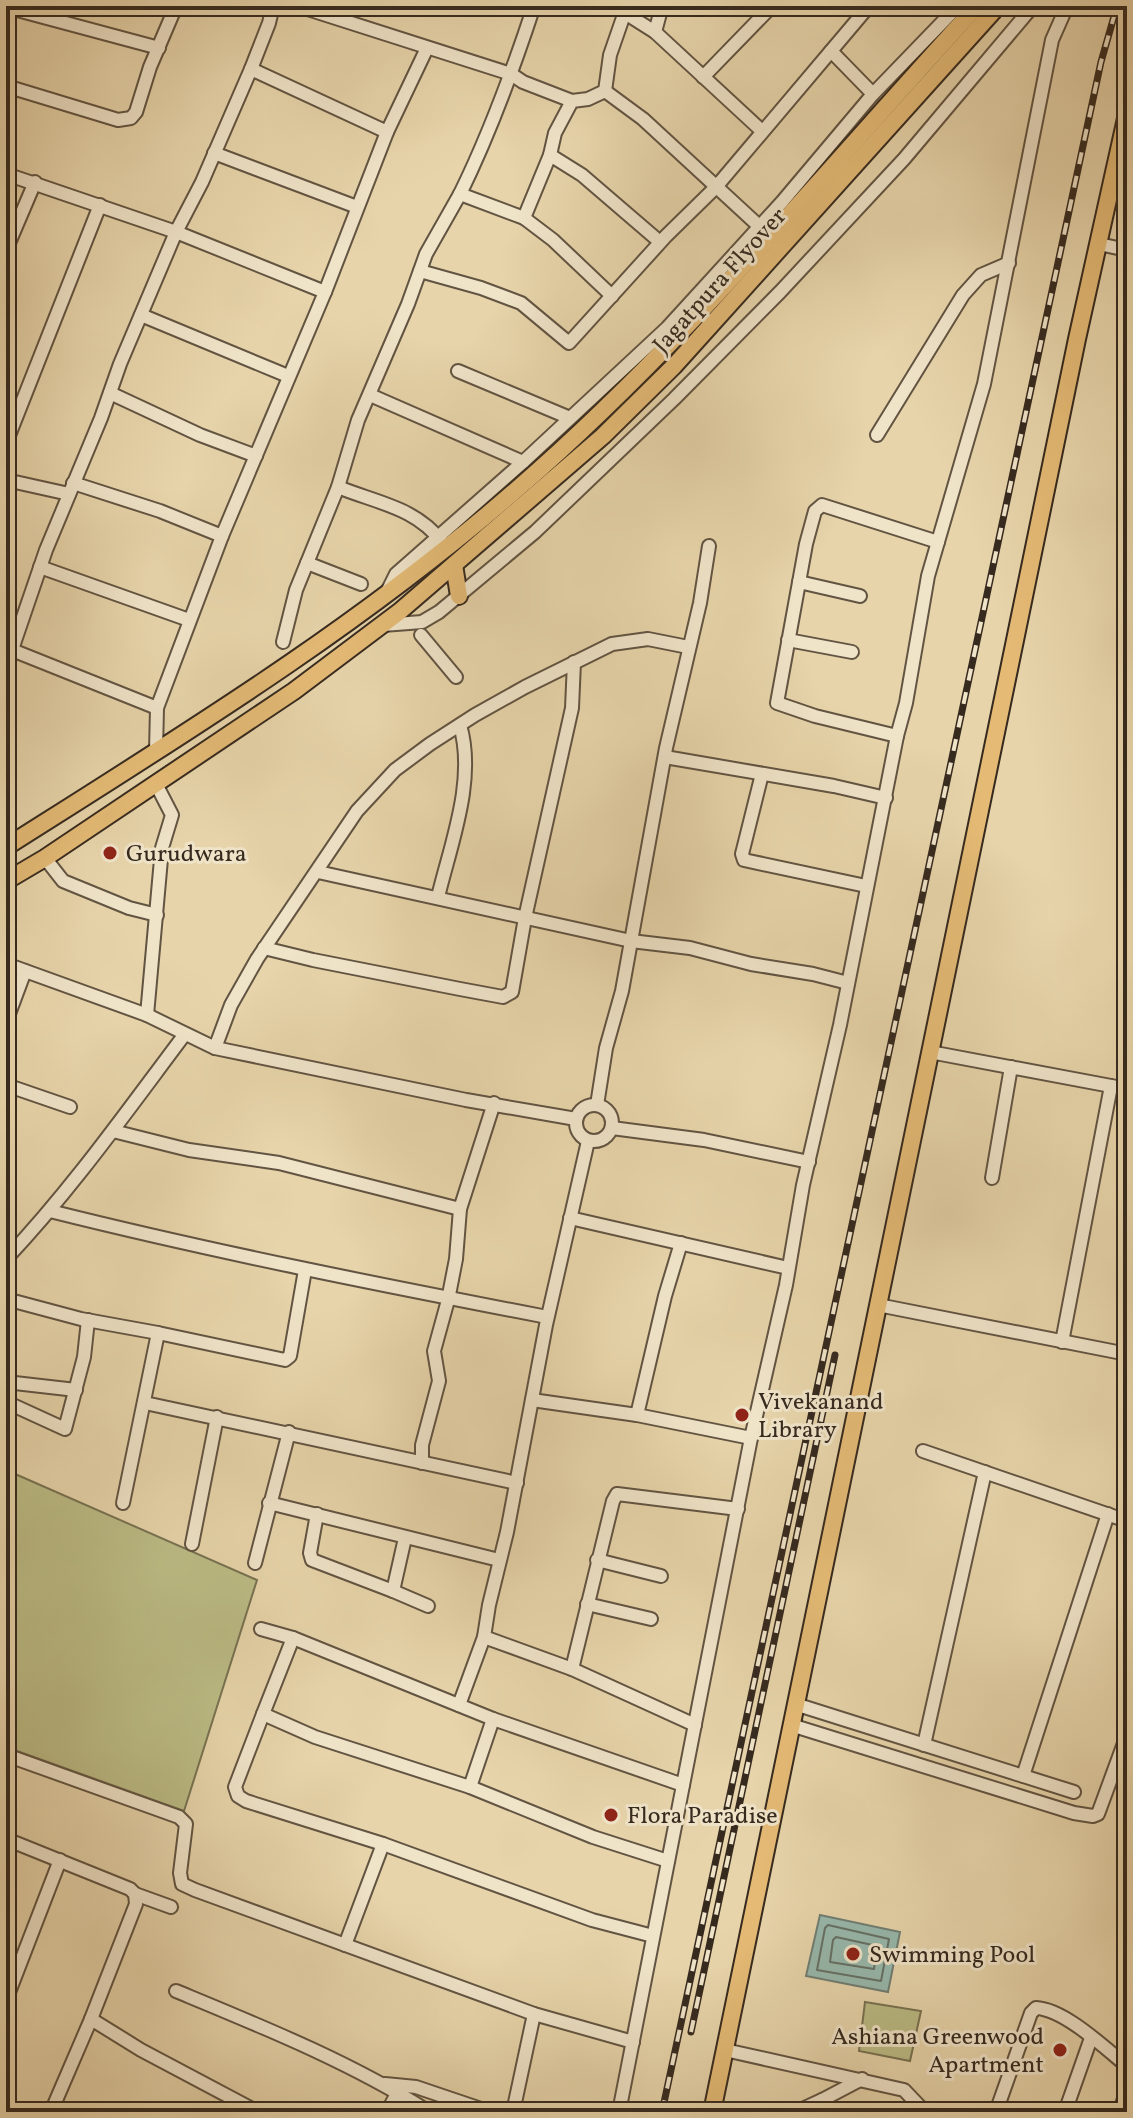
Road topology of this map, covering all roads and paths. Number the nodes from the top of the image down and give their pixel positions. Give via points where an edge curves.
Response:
1 (176, 6) edge
2 (273, 6) edge
3 (298, 6) edge
4 (534, 6) edge
5 (662, 6) edge
6 (772, 6) edge
7 (869, 6) edge
8 (958, 6) edge
9 (977, 6) edge
10 (998, 6) edge
11 (1033, 6) edge
12 (1067, 6) edge
13 (6, 7) edge
14 (626, 10) edge
15 (655, 32) junction
16 (159, 48) junction
17 (427, 48) junction
18 (831, 51) junction
19 (251, 69) junction
20 (511, 74) junction
21 (703, 77) junction
22 (6, 86) edge
23 (605, 91) junction
24 (873, 94) junction
25 (572, 101) junction
26 (1127, 114) edge
27 (762, 131) junction
28 (387, 132) junction
29 (1123, 152) edge
30 (214, 153) junction
31 (550, 155) junction
32 (6, 174) edge
33 (35, 182) junction
34 (716, 187) junction
35 (460, 194) junction
36 (100, 205) junction
37 (357, 207) junction
38 (524, 218) junction
39 (759, 226) junction
40 (176, 232) junction
41 (660, 242) junction
42 (1099, 244) junction
43 (6, 250) edge
44 (1127, 250) edge
45 (1009, 263) junction
46 (420, 271) junction
47 (325, 292) junction
48 (612, 296) junction
49 (141, 315) junction
50 (458, 371) dead end
51 (288, 376) junction
52 (110, 393) junction
53 (370, 395) junction
54 (570, 418) junction
55 (877, 435) dead end
56 (6, 443) edge
57 (256, 456) junction
58 (523, 462) junction
59 (6, 480) edge
60 (338, 487) junction
61 (71, 488) junction
62 (222, 536) junction
63 (442, 541) junction
64 (938, 542) junction
65 (709, 546) dead end
66 (307, 563) junction
67 (454, 565) junction
68 (40, 567) junction
69 (799, 582) junction
70 (361, 584) dead end
71 (459, 596) junction
72 (860, 596) dead end
73 (189, 620) junction
74 (381, 625) junction
75 (421, 635) dead end
76 (788, 640) junction
77 (283, 642) dead end
78 (688, 647) junction
79 (12, 650) junction
80 (852, 652) dead end
81 (574, 662) junction
82 (6, 667) edge
83 (456, 677) dead end
84 (157, 708) junction
85 (460, 725) junction
86 (897, 736) junction
87 (156, 751) junction
88 (665, 757) junction
89 (762, 774) junction
90 (156, 784) junction
91 (886, 798) junction
92 (6, 847) edge
93 (45, 858) junction
94 (318, 872) junction
95 (6, 881) edge
96 (866, 886) junction
97 (438, 897) junction
98 (157, 915) junction
99 (525, 918) junction
100 (631, 941) junction
101 (264, 948) junction
102 (6, 964) edge
103 (25, 971) junction
104 (848, 983) junction
105 (147, 1015) junction
106 (6, 1022) edge
107 (185, 1034) junction
108 (215, 1048) junction
109 (930, 1052) junction
110 (1011, 1067) junction
111 (6, 1085) edge
112 (1111, 1086) junction
113 (1127, 1089) edge
114 (494, 1103) junction
115 (597, 1105) junction
116 (70, 1107) dead end
117 (576, 1119) junction
118 (612, 1128) junction
119 (113, 1131) junction
120 (588, 1141) junction
121 (809, 1162) junction
122 (992, 1178) dead end
123 (460, 1209) junction
124 (50, 1211) junction
125 (570, 1218) junction
126 (681, 1243) junction
127 (6, 1259) edge
128 (788, 1268) junction
129 (305, 1270) junction
130 (6, 1299) edge
131 (448, 1300) junction
132 (878, 1305) junction
133 (547, 1317) junction
134 (88, 1320) junction
135 (158, 1333) junction
136 (1062, 1342) junction
137 (1127, 1354) edge
138 (6, 1382) edge
139 (76, 1390) junction
140 (532, 1400) junction
141 (6, 1402) edge
142 (145, 1403) junction
143 (637, 1415) junction
144 (217, 1417) junction
145 (289, 1432) junction
146 (751, 1438) junction
147 (923, 1451) dead end
148 (422, 1463) junction
149 (985, 1472) junction
150 (517, 1483) junction
151 (123, 1503) dead end
152 (269, 1503) junction
153 (738, 1509) junction
154 (317, 1514) junction
155 (1108, 1514) junction
156 (1127, 1521) edge
157 (405, 1538) junction
158 (192, 1544) dead end
159 (499, 1560) junction
160 (597, 1560) junction
161 (255, 1563) dead end
162 (661, 1576) dead end
163 (393, 1591) junction
164 (587, 1604) junction
165 (428, 1606) dead end
166 (651, 1619) dead end
167 (261, 1629) dead end
168 (484, 1637) junction
169 (293, 1638) junction
170 (572, 1669) junction
171 (795, 1704) junction
172 (459, 1705) junction
173 (263, 1714) junction
174 (493, 1719) junction
175 (695, 1725) junction
176 (791, 1725) junction
177 (1127, 1735) edge
178 (924, 1745) junction
179 (6, 1755) edge
180 (1023, 1776) junction
181 (683, 1785) junction
182 (470, 1787) junction
183 (1074, 1792) dead end
184 (6, 1839) edge
185 (383, 1844) junction
186 (60, 1860) junction
187 (668, 1861) junction
188 (135, 1894) junction
189 (171, 1907) dead end
190 (653, 1936) junction
191 (345, 1945) junction
192 (176, 1991) dead end
193 (6, 2000) edge
194 (534, 2014) junction
195 (91, 2019) junction
196 (1091, 2038) junction
197 (633, 2042) junction
198 (725, 2050) junction
199 (1127, 2066) edge
200 (862, 2079) junction
201 (382, 2084) junction
202 (1127, 2091) edge
203 (398, 2092) junction
204 (822, 2100) junction
205 (51, 2112) edge
206 (258, 2112) edge
207 (387, 2112) edge
208 (429, 2112) edge
209 (490, 2112) edge
210 (513, 2112) edge
211 (619, 2112) edge
212 (712, 2112) edge
213 (796, 2112) edge
214 (829, 2112) edge
215 (925, 2112) edge
216 (996, 2112) edge
217 (1065, 2112) edge
218 (1119, 2112) edge

1 - 16 street
2 - 19 street
3 - 17 street
4 - 20 street
5 - 15 street
6 - 21 street
7 - 18 street
8 - 24 street
9 - 63 main road, Jagatpura Flyover via 710,304 517,490
10 - 67 main road, Jagatpura Flyover via 674,366 603,436
11 - 71 street via 904,159 780,292 535,532
12 - 45 street via 1052,40
13 - 16 street
14 - 15 street
14 - 23 street via 610,55
15 - 21 street
16 - 22 street via 136,112 125,121
17 - 20 street
17 - 28 street
18 - 24 street
18 - 27 street
19 - 28 street
19 - 30 street
20 - 25 street
20 - 35 street
21 - 27 street
23 - 25 street
23 - 34 street
24 - 39 street
25 - 31 street
26 - 29 main road
27 - 34 street
28 - 37 street
29 - 42 main road
30 - 37 street
30 - 40 street
31 - 38 street
31 - 41 street via 582,175
32 - 33 street
33 - 36 street
33 - 43 street
34 - 39 street
34 - 41 street
35 - 38 street
35 - 46 street
36 - 40 street
36 - 56 street
37 - 47 street
38 - 48 street
39 - 54 street via 667,328
40 - 47 street
40 - 49 street
41 - 48 street
42 - 44 street
42 - 109 main road
45 - 55 street via 981,275 963,295
45 - 64 street via 984,384
46 - 48 street via 521,303 569,343
46 - 53 street
47 - 51 street
49 - 51 street
49 - 52 street
50 - 54 street
51 - 57 street
52 - 57 street
52 - 61 street
53 - 58 street
53 - 60 street
54 - 58 street
57 - 62 street
58 - 63 street
59 - 61 street
60 - 63 street via 400,508 430,526
60 - 66 street
61 - 62 street via 160,511
61 - 68 street
62 - 73 street
63 - 87 main road, Jagatpura Flyover via 387,592 277,673
64 - 69 street via 822,505 815,511
64 - 86 street
65 - 78 street
66 - 70 street
66 - 77 street
67 - 71 main road
67 - 74 main road, Jagatpura Flyover
68 - 73 street
68 - 79 street
69 - 72 street
69 - 76 street
71 - 74 street via 422,622
73 - 84 street
74 - 90 main road, Jagatpura Flyover
75 - 83 street
76 - 80 street
76 - 86 street via 779,705
78 - 81 street via 648,639 612,644
78 - 88 street
79 - 82 street
79 - 84 street
81 - 85 street
81 - 99 street via 572,708
84 - 87 street
85 - 94 street via 395,770 357,811
85 - 97 street via 464,790
86 - 91 street
87 - 92 main road, Jagatpura Flyover
88 - 89 street
88 - 100 street
89 - 91 street
89 - 96 street via 744,860
90 - 93 main road, Jagatpura Flyover
90 - 98 street via 172,815 162,848
91 - 96 street
93 - 95 main road, Jagatpura Flyover
93 - 98 street via 63,881
94 - 97 street
94 - 101 street
96 - 104 street
97 - 99 street
98 - 105 street
99 - 100 street
99 - 101 street via 512,992 503,997
100 - 104 street via 690,948
100 - 115 street
101 - 108 street via 231,1005
102 - 103 street
103 - 105 street
103 - 106 street
104 - 121 street
105 - 107 street
107 - 108 street
107 - 119 street
108 - 114 street
109 - 110 street
109 - 132 main road
110 - 112 street
110 - 122 street
111 - 116 street
112 - 113 street
112 - 136 street
114 - 117 street
114 - 123 street
115 - 117 street via 585,1106
115 - 118 street via 608,1111
117 - 120 street via 578,1133
118 - 120 street via 605,1138
118 - 121 street
119 - 123 street via 189,1150 279,1163
119 - 124 street
120 - 125 street
121 - 128 street
123 - 131 street
124 - 127 street
124 - 129 street
125 - 126 street
125 - 133 street
126 - 128 street
126 - 143 street
128 - 146 street
129 - 131 street
129 - 135 street via 290,1356 285,1360
130 - 134 street
131 - 133 street
131 - 148 street via 434,1351 439,1381
132 - 136 street
132 - 171 main road
133 - 140 street
134 - 135 street
134 - 139 street
135 - 142 street
136 - 137 street
138 - 139 street
139 - 141 street via 65,1429
140 - 143 street
140 - 150 street
142 - 144 street
142 - 151 street
143 - 146 street
144 - 145 street
144 - 158 street
145 - 148 street
145 - 152 street
146 - 153 street
147 - 149 street
148 - 150 street
149 - 155 street
149 - 178 street
150 - 159 street
152 - 154 street
152 - 161 street
153 - 160 street via 617,1494
153 - 175 street
154 - 157 street
154 - 163 street via 312,1560
155 - 156 street
155 - 180 street
157 - 159 street
157 - 163 street
159 - 168 street
160 - 162 street
160 - 164 street
163 - 165 street
164 - 166 street
164 - 170 street
167 - 169 street
168 - 170 street
168 - 172 street
169 - 172 street
169 - 173 street
170 - 175 street
171 - 176 main road
171 - 178 street
172 - 174 street
173 - 182 street via 315,1737
173 - 185 street via 235,1787 238,1796
174 - 181 street
174 - 182 street
175 - 181 street
176 - 177 street via 1093,1816
176 - 198 main road
178 - 180 street
179 - 191 street via 179,1817 186,1824 182,1884
180 - 183 street
181 - 187 street
182 - 187 street
184 - 186 street
185 - 190 street via 592,1920
185 - 191 street
186 - 188 street
186 - 193 street
187 - 190 street
188 - 189 street
188 - 195 street via 136,1904
190 - 197 street
191 - 194 street
192 - 201 street
194 - 197 street
194 - 210 street
195 - 205 street
195 - 206 street
196 - 199 street
196 - 216 street via 1054,2013 1036,2008
196 - 217 street
197 - 211 street
198 - 200 street
198 - 212 main road
200 - 204 street
200 - 215 street via 904,2090
201 - 203 street
201 - 209 street via 416,2087
202 - 218 street
203 - 207 street
203 - 208 street
204 - 213 street
204 - 214 street

